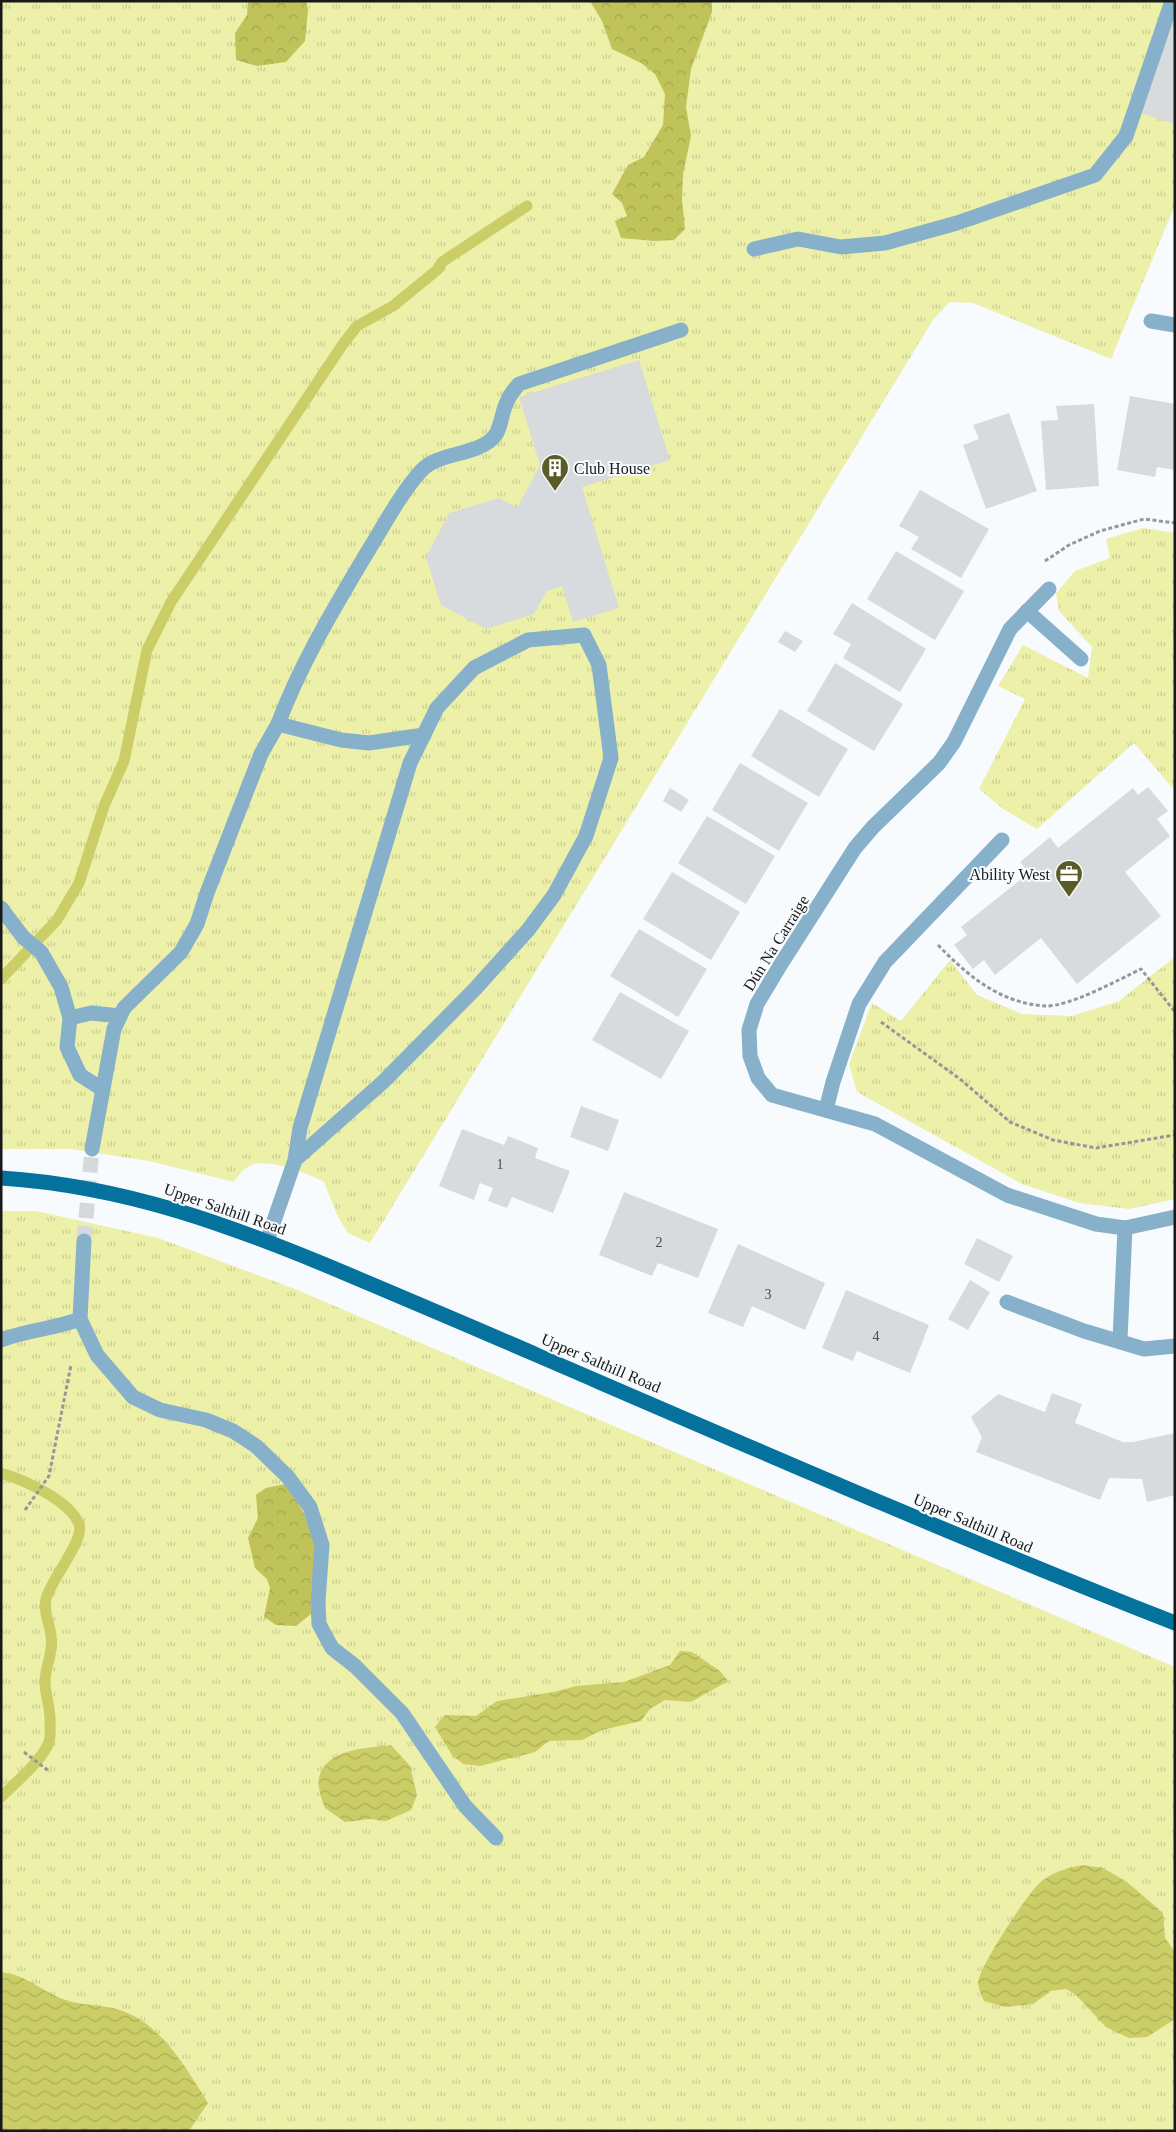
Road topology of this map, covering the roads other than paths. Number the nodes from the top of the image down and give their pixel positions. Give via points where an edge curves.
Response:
1 (1172, 1) edge
2 (754, 248) dead end
3 (1151, 321) dead end
4 (1175, 325) edge
5 (681, 330) dead end
6 (1049, 589) road end
7 (1027, 611) junction
8 (1081, 659) dead end
9 (278, 724) junction
10 (424, 735) junction
11 (1002, 840) dead end
12 (1, 908) edge
13 (120, 1016) junction
14 (70, 1018) junction
15 (102, 1089) junction
16 (826, 1110) junction
17 (92, 1149) tunnel mouth
18 (295, 1160) junction
19 (1, 1178) edge
20 (1175, 1217) edge
21 (1125, 1228) junction
22 (267, 1240) junction
23 (84, 1241) tunnel mouth
24 (1007, 1302) dead end
25 (80, 1319) junction
26 (1, 1340) edge
27 (1120, 1340) junction
28 (1175, 1346) edge
29 (1175, 1623) edge
30 (496, 1838) dead end

1 - 2 street via 1126,136 1095,174 956,223 885,243 841,247 798,239
3 - 4 street
5 - 9 street via 519,384 508,399 493,438 435,461 422,470 385,523 341,598 289,693
6 - 7 street, Dún Na Carraige
7 - 8 street
7 - 16 street, Dún Na Carraige via 1010,629 996,653 969,715 939,764 855,848 757,1004 750,1030 750,1056 758,1078 772,1095
9 - 10 street via 341,740 368,743
9 - 13 street via 261,754 197,924 181,952 124,1008
10 - 18 street via 410,763 300,1128
10 - 18 street via 437,708 474,668 528,640 584,635 599,665 611,758 586,836 554,895 528,930 475,989 383,1082
11 - 16 street via 886,962 859,1004
12 - 14 street via 23,937 41,952 61,987
13 - 14 street via 91,1013
13 - 15 street via 114,1029
14 - 15 street via 67,1047 80,1074
15 - 17 street
16 - 21 street, Dún Na Carraige via 875,1124 1007,1195 1096,1224
18 - 22 street
19 - 22 main road, Upper Salthill Road via 91,1188 155,1203
20 - 21 street, Dún Na Carraige
21 - 27 street
22 - 29 main road, Upper Salthill Road via 991,1550
23 - 25 street
24 - 27 street via 1084,1331
25 - 26 street
25 - 30 street via 97,1356 133,1397 160,1410 206,1420 232,1431 256,1446 288,1477 310,1507 322,1545 318,1602 320,1624 332,1648 402,1713 465,1806
27 - 28 street via 1144,1349

